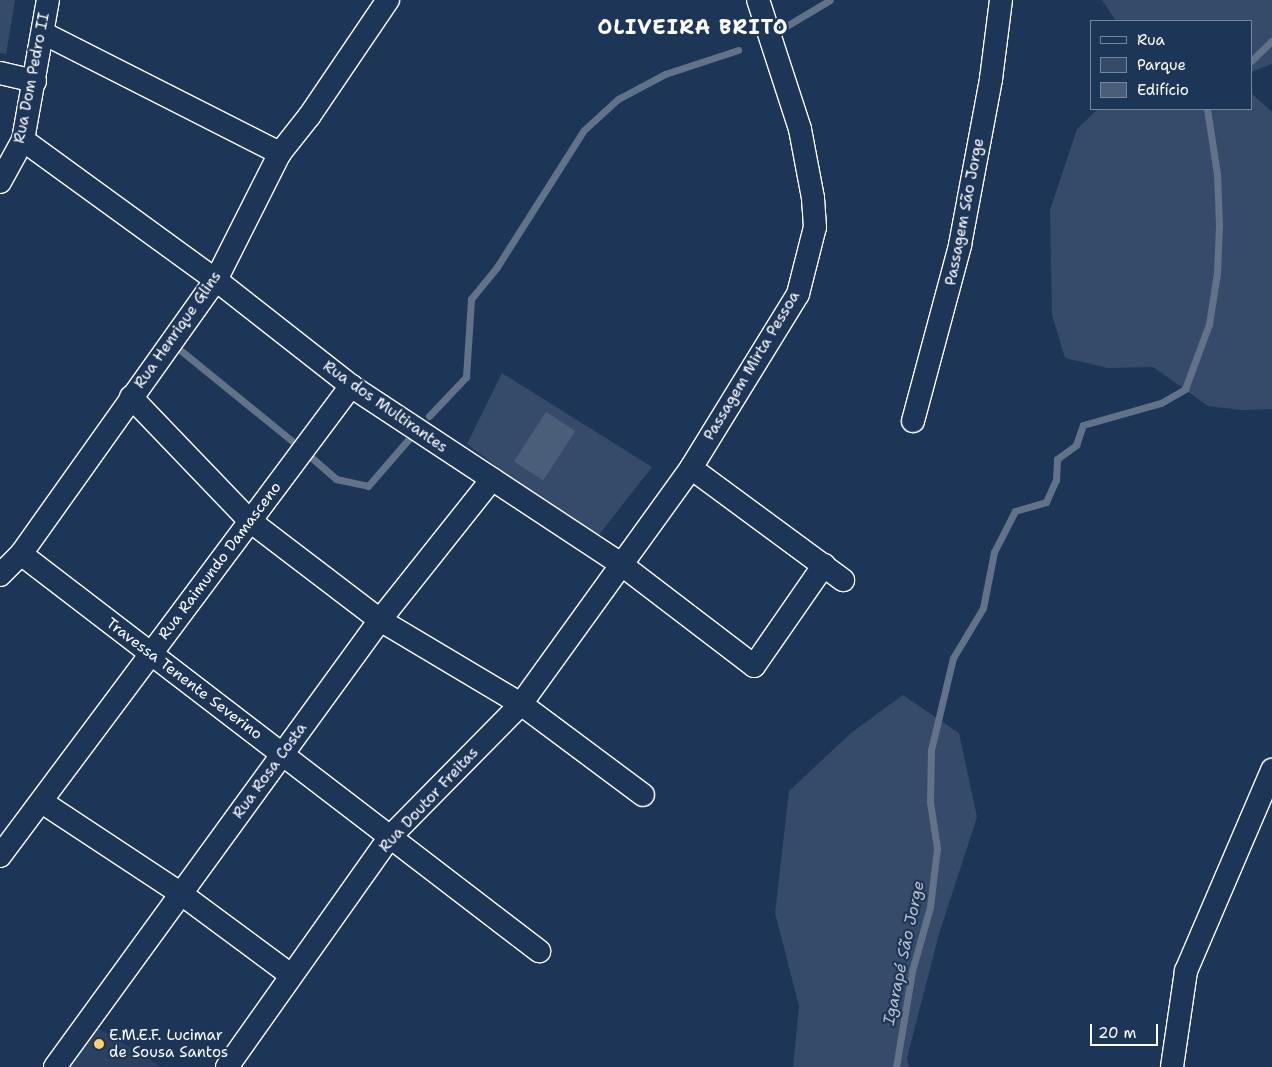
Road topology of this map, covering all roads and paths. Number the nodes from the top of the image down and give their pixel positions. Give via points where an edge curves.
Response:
1 (48, 0) edge
2 (388, 0) edge
3 (758, 0) edge
4 (1001, 0) edge
5 (43, 33) junction
6 (0, 73) edge
7 (35, 81) junction
8 (23, 140) junction
9 (280, 153) junction
10 (2, 174) edge
11 (216, 280) junction
12 (351, 386) junction
13 (131, 397) junction
14 (913, 421) dead end
15 (691, 468) junction
16 (492, 479) junction
17 (250, 522) junction
18 (21, 554) junction
19 (622, 565) junction
20 (824, 565) junction
21 (0, 575) edge
22 (843, 580) dead end
23 (380, 620) junction
24 (150, 655) junction
25 (521, 704) junction
26 (284, 753) junction
27 (1272, 770) edge
28 (644, 795) dead end
29 (42, 802) junction
30 (389, 838) junction
31 (0, 856) edge
32 (180, 893) junction
33 (538, 951) dead end
34 (291, 975) junction
35 (55, 1067) edge
36 (227, 1067) edge
37 (1172, 1067) edge

1 - 5 street, Rua Dom Pedro II
2 - 9 street, Rua Henrique Glins via 310,115
3 - 15 street, Passagem Mirta Pessoa via 800,129 814,198 815,227 798,294
4 - 14 street, Passagem São Jorge via 991,78 960,244
5 - 7 street, Rua Dom Pedro II
5 - 9 street
6 - 7 street
7 - 8 street, Rua Dom Pedro II
8 - 10 street, Rua Dom Pedro II
8 - 11 street, Rua dos Multirantes
9 - 11 street, Rua Henrique Glins
11 - 12 street, Rua dos Multirantes
11 - 13 street, Rua Henrique Glins
12 - 16 street, Rua dos Multirantes
12 - 17 street, Rua Raimundo Damasceno
13 - 17 street
13 - 18 street, Rua Henrique Glins
15 - 19 street, Passagem Mirta Pessoa
15 - 20 street
16 - 19 street, Rua dos Multirantes
16 - 23 street, Rua Rosa Costa
17 - 23 street
17 - 24 street, Rua Raimundo Damasceno
18 - 21 street, Rua Henrique Glins
18 - 24 street, Travessa Tenente Severino
19 - 20 street, Rua dos Multirantes via 754,666
19 - 25 street, Rua Doutor Freitas
20 - 22 street
23 - 25 street
23 - 26 street, Rua Rosa Costa
24 - 26 street, Travessa Tenente Severino
24 - 29 street, Rua Raimundo Damasceno
25 - 28 street
25 - 30 street, Rua Doutor Freitas
26 - 30 street, Travessa Tenente Severino
26 - 32 street, Rua Rosa Costa
27 - 37 street via 1186,971
29 - 31 street, Rua Raimundo Damasceno
29 - 32 street
30 - 33 street, Travessa Tenente Severino
30 - 34 street, Rua Doutor Freitas
32 - 34 street
32 - 35 street, Rua Rosa Costa
34 - 36 street, Rua Doutor Freitas

